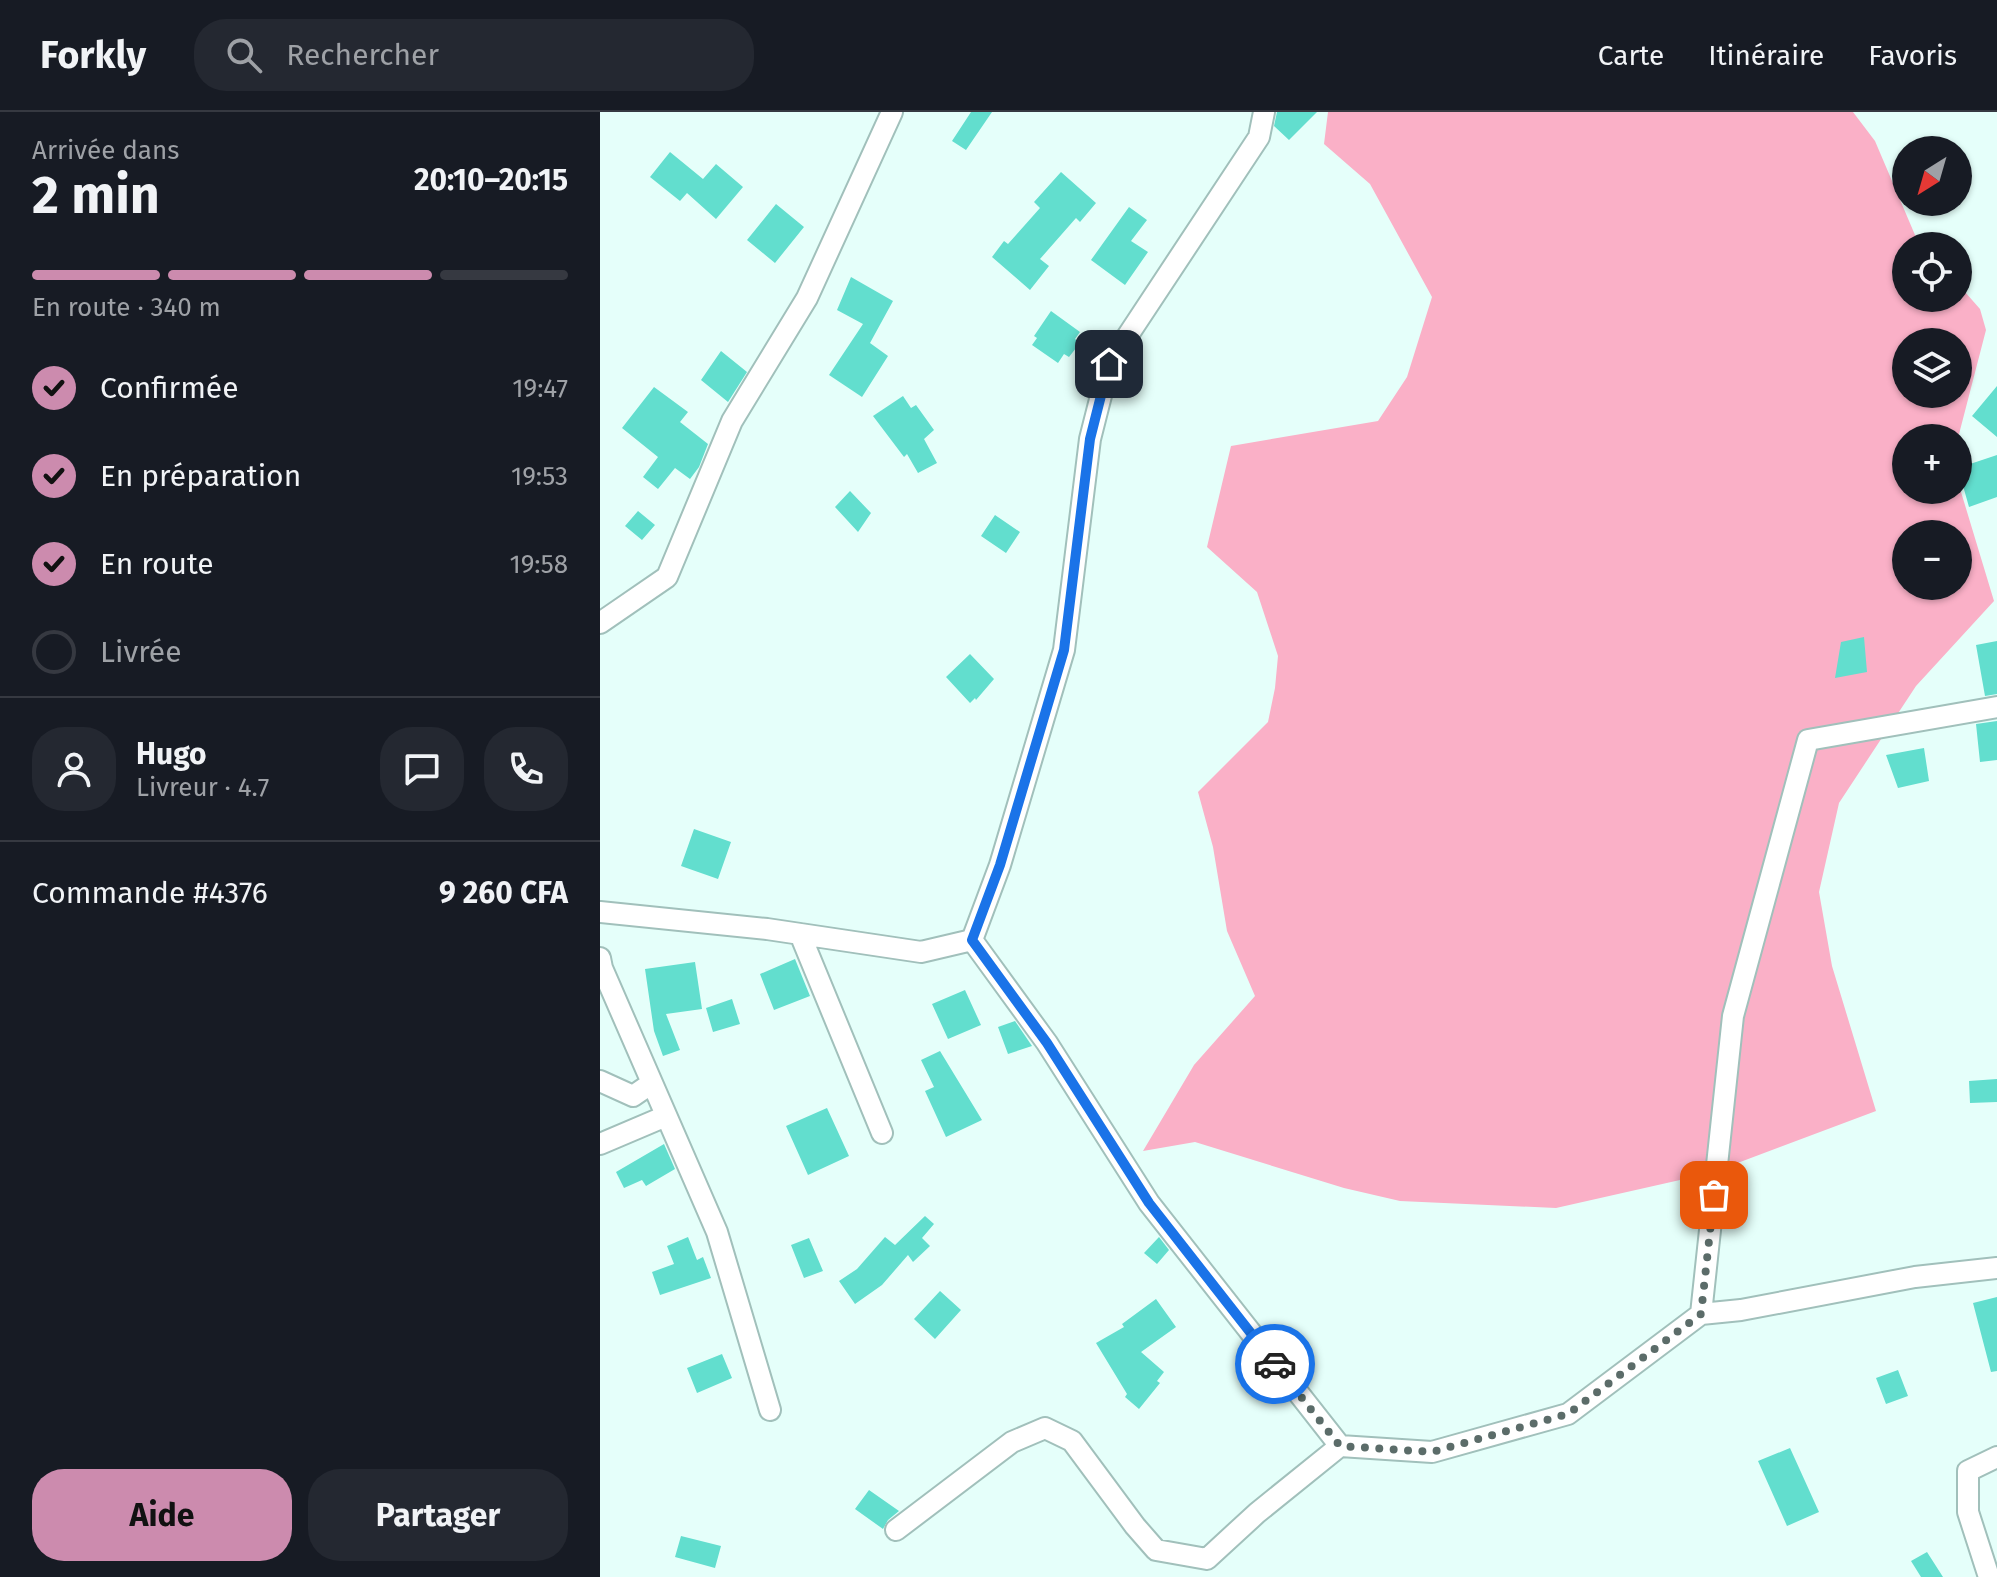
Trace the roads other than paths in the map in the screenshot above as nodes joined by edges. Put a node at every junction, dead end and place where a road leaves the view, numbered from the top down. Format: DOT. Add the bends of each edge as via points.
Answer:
graph roads {
  1 [pos="892,112"];
  2 [pos="1264,112"];
  3 [pos="600,623"];
  4 [pos="1997,707"];
  5 [pos="600,912"];
  6 [pos="800,934"];
  7 [pos="972,940"];
  8 [pos="600,958"];
  9 [pos="600,1081"];
  10 [pos="652,1083"];
  11 [pos="666,1116"];
  12 [pos="882,1133"];
  13 [pos="600,1144"];
  14 [pos="1997,1268"];
  15 [pos="1701,1314"];
  16 [pos="770,1410"];
  17 [pos="1340,1446"];
  18 [pos="1997,1457"];
  19 [pos="896,1530"];
  20 [pos="1989,1577"];
  1 -- 3 [label="street" via="807,298 732,421 667,577"];
  2 -- 7 [label="street" via="1259,137 1109,364 1090,439 1064,650 1000,865"];
  4 -- 15 [label="street" via="1808,740 1733,1016"];
  5 -- 6 [label="street"];
  6 -- 7 [label="street" via="921,952"];
  6 -- 12 [label="street"];
  7 -- 17 [label="street" via="1047,1043 1149,1203"];
  8 -- 10 [label="street"];
  9 -- 10 [label="street" via="633,1096"];
  10 -- 11 [label="street"];
  11 -- 13 [label="street"];
  11 -- 16 [label="street" via="717,1232"];
  14 -- 15 [label="street"];
  15 -- 17 [label="street" via="1568,1414 1432,1452"];
  17 -- 19 [label="street" via="1207,1559 1156,1550 1072,1441 1045,1428 1012,1442"];
  18 -- 20 [label="street" via="1968,1471 1968,1512"];
}
